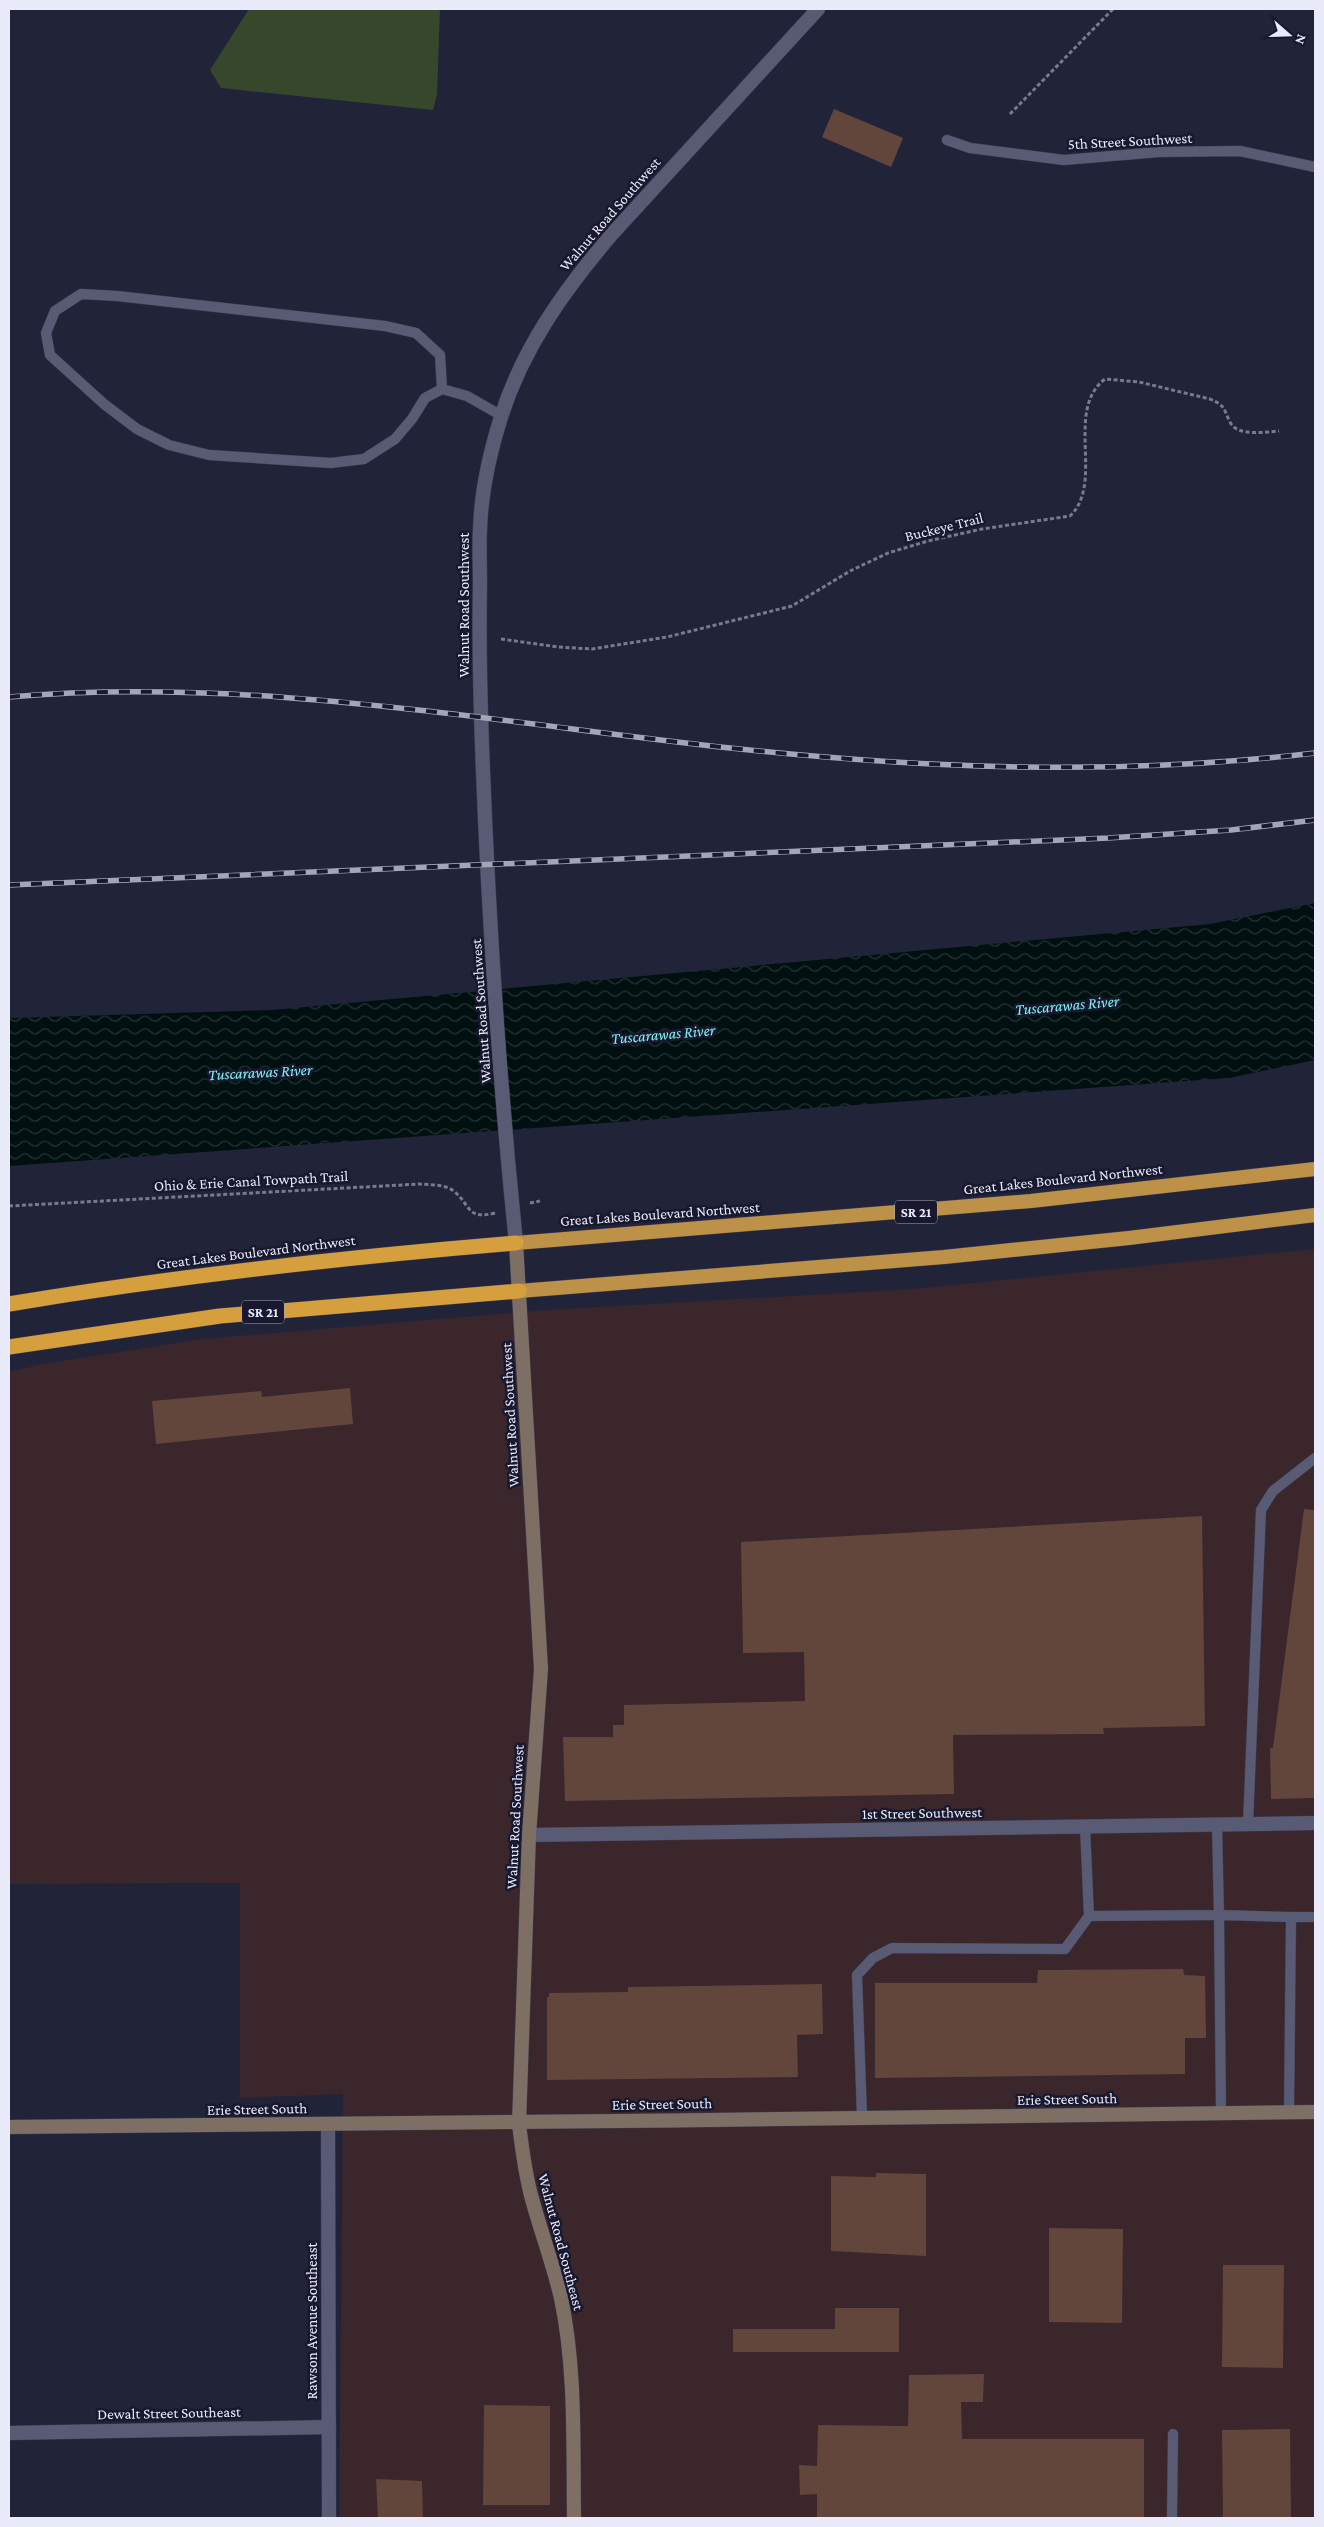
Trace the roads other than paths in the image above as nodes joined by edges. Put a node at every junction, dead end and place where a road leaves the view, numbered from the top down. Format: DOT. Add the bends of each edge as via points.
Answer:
graph roads {
  1 [pos="818,9"];
  2 [pos="947,140"];
  3 [pos="1315,167"];
  4 [pos="442,389"];
  5 [pos="502,416"];
  6 [pos="1315,1169"];
  7 [pos="1315,1216"];
  8 [pos="516,1243"];
  9 [pos="519,1291"];
  10 [pos="9,1304"];
  11 [pos="9,1347"];
  12 [pos="1315,1458"];
  13 [pos="1218,1824"];
  14 [pos="1248,1824"];
  15 [pos="1315,1824"];
  16 [pos="1085,1827"];
  17 [pos="529,1835"];
  18 [pos="1219,1915"];
  19 [pos="1089,1916"];
  20 [pos="1291,1917"];
  21 [pos="1315,1917"];
  22 [pos="1315,2112"];
  23 [pos="1289,2113"];
  24 [pos="1222,2114"];
  25 [pos="862,2117"];
  26 [pos="328,2124"];
  27 [pos="519,2124"];
  28 [pos="9,2127"];
  29 [pos="329,2427"];
  30 [pos="9,2433"];
  31 [pos="1173,2434"];
  32 [pos="329,2518"];
  33 [pos="574,2518"];
  34 [pos="1172,2518"];
  1 -- 5 [label="street, Walnut Road Southwest" via="579,272 542,327"];
  2 -- 3 [label="lane, 5th Street Southwest" via="970,148 1064,160 1159,152 1240,151"];
  4 -- 4 [label="lane" via="425,398 395,439 364,459 331,463 209,455 169,445 137,429 110,409 50,355 46,333 55,311 81,294 385,326 416,333 440,355"];
  4 -- 5 [label="lane" via="467,396"];
  5 -- 8 [label="street, Walnut Road Southwest" via="486,483 480,528 478,636 490,910"];
  6 -- 8 [label="highway, Great Lakes Boulevard Northwest / SR 21" via="1031,1201"];
  7 -- 9 [label="highway, SR 21" via="954,1256"];
  8 -- 9 [label="main road, Walnut Road Southwest"];
  8 -- 10 [label="highway, Great Lakes Boulevard Northwest / SR 21" via="256,1268"];
  9 -- 11 [label="highway, SR 21" via="220,1316"];
  9 -- 17 [label="main road, Walnut Road Southwest" via="540,1668"];
  12 -- 14 [label="lane" via="1273,1491 1261,1510"];
  13 -- 14 [label="street, 1st Street Southwest"];
  13 -- 16 [label="street, 1st Street Southwest"];
  13 -- 18 [label="lane"];
  14 -- 15 [label="street, 1st Street Southwest"];
  16 -- 17 [label="street, 1st Street Southwest"];
  16 -- 19 [label="lane"];
  17 -- 27 [label="main road, Walnut Road Southwest"];
  18 -- 19 [label="lane"];
  18 -- 20 [label="lane"];
  18 -- 24 [label="lane"];
  19 -- 25 [label="lane" via="1065,1949 892,1948 873,1958 857,1975"];
  20 -- 21 [label="lane"];
  20 -- 23 [label="lane"];
  22 -- 23 [label="main road, Erie Street South"];
  23 -- 24 [label="main road, Erie Street South"];
  24 -- 25 [label="main road, Erie Street South"];
  25 -- 27 [label="main road, Erie Street South"];
  26 -- 27 [label="main road, Erie Street South"];
  26 -- 28 [label="main road, Erie Street South"];
  26 -- 29 [label="street, Rawson Avenue Southeast"];
  27 -- 33 [label="main road, Walnut Road Southeast" via="524,2166 553,2264 567,2332"];
  29 -- 30 [label="street, Dewalt Street Southeast"];
  29 -- 32 [label="street, Rawson Avenue Southeast"];
  31 -- 34 [label="lane"];
}
